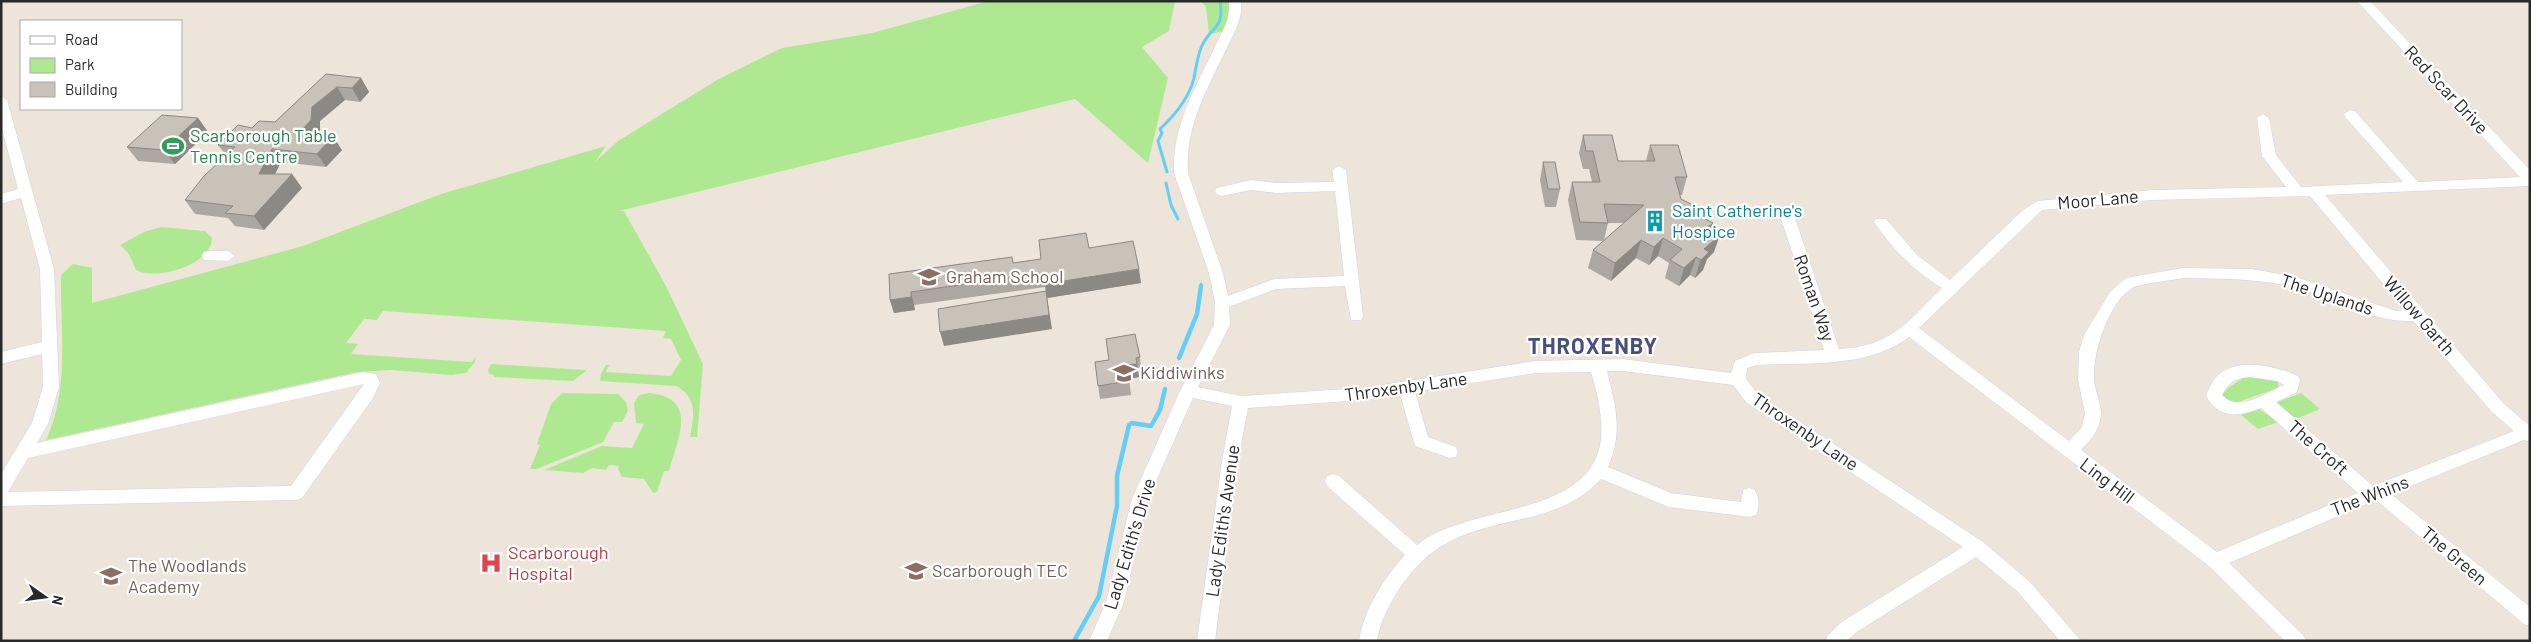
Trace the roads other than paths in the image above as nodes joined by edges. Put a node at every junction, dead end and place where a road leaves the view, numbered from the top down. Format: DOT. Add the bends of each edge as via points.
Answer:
graph roads {
  1 [pos="1235,1"];
  2 [pos="2363,1"];
  3 [pos="1,100"];
  4 [pos="2350,114"];
  5 [pos="2263,118"];
  6 [pos="1339,170"];
  7 [pos="2530,180"];
  8 [pos="1341,186"];
  9 [pos="2415,187"];
  10 [pos="2297,191"];
  11 [pos="2314,191"];
  12 [pos="25,192"];
  13 [pos="1222,192"];
  14 [pos="1,199"];
  15 [pos="1785,211"];
  16 [pos="1881,220"];
  17 [pos="209,256"];
  18 [pos="228,256"];
  19 [pos="1352,281"];
  20 [pos="1951,287"];
  21 [pos="1222,302"];
  22 [pos="2417,315"];
  23 [pos="1356,316"];
  24 [pos="1909,329"];
  25 [pos="50,346"];
  26 [pos="1833,355"];
  27 [pos="1,358"];
  28 [pos="1598,367"];
  29 [pos="1738,380"];
  30 [pos="1406,388"];
  31 [pos="1188,391"];
  32 [pos="2264,401"];
  33 [pos="1241,402"];
  34 [pos="2528,435"];
  35 [pos="25,452"];
  36 [pos="1450,452"];
  37 [pos="2069,452"];
  38 [pos="1597,470"];
  39 [pos="1332,481"];
  40 [pos="1,489"];
  41 [pos="2376,494"];
  42 [pos="1,499"];
  43 [pos="1750,503"];
  44 [pos="1977,547"];
  45 [pos="1417,555"];
  46 [pos="2215,561"];
  47 [pos="2530,618"];
  48 [pos="1098,641"];
  49 [pos="1206,641"];
  50 [pos="1368,641"];
  51 [pos="1834,641"];
  52 [pos="2072,641"];
  53 [pos="2297,641"];
  1 -- 21 [label="street, Lady Edith's Drive" via="1236,23 1222,45 1186,126 1180,141 1179,161 1216,273"];
  2 -- 7 [label="street, Red Scar Drive"];
  3 -- 12 [label="street"];
  4 -- 9 [label="street"];
  5 -- 10 [label="street" via="2269,156"];
  6 -- 8 [label="street"];
  7 -- 9 [label="street, Moor Lane"];
  8 -- 13 [label="street" via="1276,188 1251,185"];
  8 -- 19 [label="street"];
  9 -- 11 [label="street, Moor Lane"];
  10 -- 11 [label="street, Moor Lane"];
  10 -- 20 [label="street, Moor Lane" via="2160,195 2038,206"];
  11 -- 22 [label="street, Willow Garth"];
  12 -- 14 [label="street"];
  12 -- 25 [label="street" via="47,268"];
  15 -- 26 [label="street, Roman Way"];
  16 -- 20 [label="street" via="1896,243 1922,270"];
  17 -- 18 [label="street"];
  19 -- 21 [label="street" via="1274,284 1234,302"];
  19 -- 23 [label="street"];
  20 -- 24 [label="street, Moor Lane"];
  21 -- 31 [label="street, Lady Edith's Drive" via="1222,325"];
  22 -- 34 [label="street, Willow Garth" via="2498,408"];
  22 -- 37 [label="street, The Uplands" via="2395,316 2296,282 2252,274 2183,273 2131,282 2115,296 2092,335 2087,352 2086,380 2094,413 2089,430"];
  24 -- 26 [label="street, Moor Lane" via="1889,344 1870,351"];
  24 -- 37 [label="street, Ling Hill"];
  25 -- 27 [label="street"];
  25 -- 35 [label="street" via="51,387 40,424"];
  26 -- 29 [label="street, Moor Lane" via="1754,359 1740,365"];
  28 -- 29 [label="street, Throxenby Lane" via="1641,367"];
  28 -- 30 [label="street, Throxenby Lane" via="1535,367"];
  28 -- 38 [label="street" via="1609,431 1607,452"];
  29 -- 44 [label="street, Throxenby Lane" via="1752,398"];
  30 -- 33 [label="street, Throxenby Lane"];
  30 -- 36 [label="street" via="1421,441"];
  31 -- 33 [label="street, Throxenby Lane"];
  31 -- 48 [label="street, Lady Edith's Drive" via="1140,499 1115,602"];
  32 -- 41 [label="street, The Croft"];
  33 -- 49 [label="street, Lady Edith's Avenue"];
  34 -- 41 [label="street, The Whins"];
  35 -- 40 [label="street"];
  35 -- 42 [label="street" via="363,378 370,378 372,383 296,493"];
  37 -- 46 [label="street, Ling Hill"];
  38 -- 43 [label="street" via="1669,500"];
  38 -- 45 [label="street" via="1577,494 1445,536"];
  39 -- 45 [label="street"];
  41 -- 46 [label="street, The Whins"];
  41 -- 47 [label="street, The Green"];
  44 -- 51 [label="street" via="1849,627"];
  44 -- 52 [label="street, Throxenby Lane" via="2024,587"];
  45 -- 50 [label="street" via="1393,583 1378,609"];
  46 -- 53 [label="street, Ling Hill"];
}
